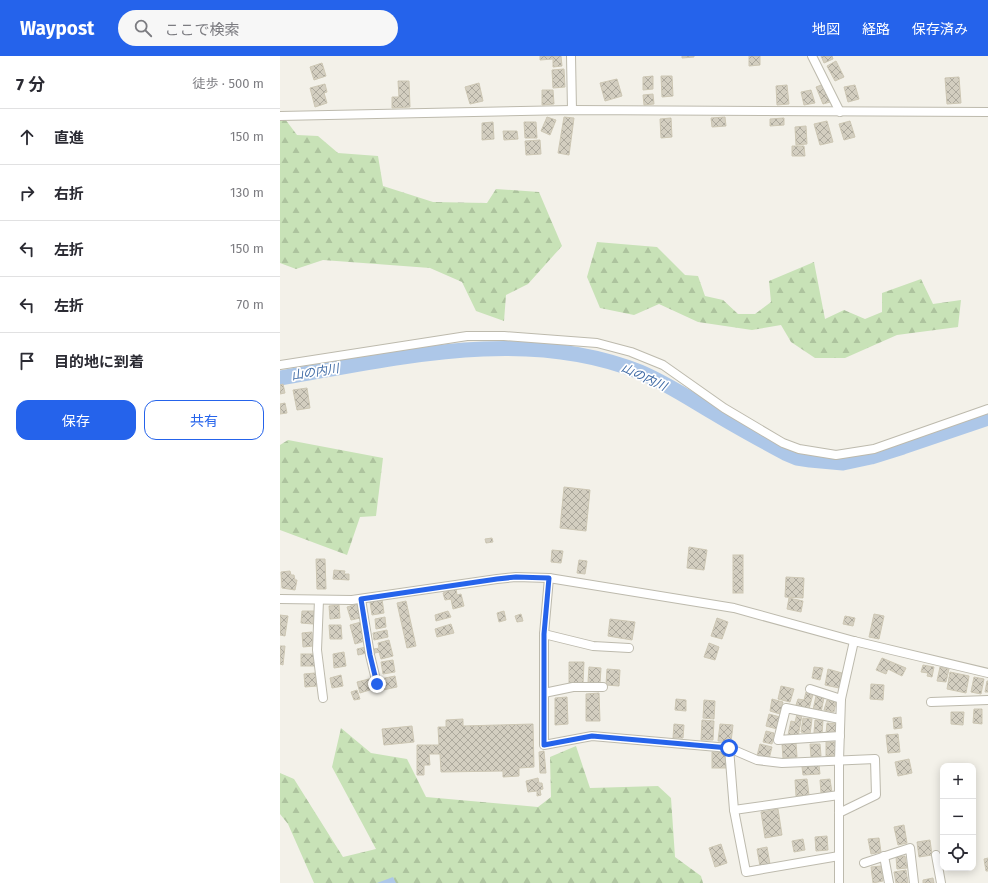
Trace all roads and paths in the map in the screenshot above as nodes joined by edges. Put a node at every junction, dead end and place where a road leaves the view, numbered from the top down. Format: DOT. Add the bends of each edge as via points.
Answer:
graph roads {
  1 [pos="571,56"];
  2 [pos="812,56"];
  3 [pos="572,110"];
  4 [pos="840,112"];
  5 [pos="988,112"];
  6 [pos="280,116"];
  7 [pos="280,365"];
  8 [pos="988,409"];
  9 [pos="549,578"];
  10 [pos="280,599"];
  11 [pos="361,599"];
  12 [pos="319,600"];
  13 [pos="544,634"];
  14 [pos="854,641"];
  15 [pos="629,648"];
  16 [pos="988,673"];
  17 [pos="377,684"];
  18 [pos="603,687"];
  19 [pos="810,690"];
  20 [pos="544,693"];
  21 [pos="323,698"];
  22 [pos="841,699"];
  23 [pos="988,700"];
  24 [pos="931,702"];
  25 [pos="840,719"];
  26 [pos="840,736"];
  27 [pos="729,748"];
  28 [pos="839,760"];
  29 [pos="839,794"];
  30 [pos="734,810"];
  31 [pos="839,813"];
  32 [pos="936,855"];
  33 [pos="839,856"];
  34 [pos="884,856"];
  35 [pos="864,863"];
  36 [pos="839,883"];
  37 [pos="889,883"];
  38 [pos="914,883"];
  39 [pos="941,883"];
  1 -- 3 [label="street"];
  2 -- 4 [label="street"];
  3 -- 4 [label="street"];
  3 -- 6 [label="street"];
  4 -- 5 [label="street"];
  7 -- 8 [label="street" via="467,336 597,343 631,352 663,365 724,408 783,443 799,449 836,455 874,449"];
  9 -- 11 [label="street" via="497,579"];
  9 -- 13 [label="street"];
  9 -- 14 [label="street" via="734,608"];
  10 -- 12 [label="street"];
  11 -- 12 [label="street"];
  11 -- 17 [label="street"];
  12 -- 21 [label="street" via="317,650"];
  13 -- 15 [label="street" via="593,646"];
  13 -- 20 [label="street"];
  14 -- 16 [label="street"];
  14 -- 22 [label="street"];
  18 -- 20 [label="street" via="573,687"];
  19 -- 22 [label="street"];
  20 -- 27 [label="street" via="544,745 592,736"];
  22 -- 25 [label="street"];
  23 -- 24 [label="street"];
  25 -- 26 [label="street"];
  25 -- 26 [label="street" via="786,708 778,740"];
  26 -- 28 [label="street"];
  27 -- 28 [label="street" via="757,760 782,763"];
  27 -- 30 [label="street"];
  28 -- 29 [label="street"];
  28 -- 31 [label="street" via="875,759 876,795"];
  29 -- 30 [label="street"];
  29 -- 31 [label="street"];
  30 -- 33 [label="street" via="746,872"];
  31 -- 33 [label="street"];
  32 -- 39 [label="street"];
  33 -- 36 [label="street"];
  34 -- 35 [label="street"];
  34 -- 37 [label="street"];
  34 -- 38 [label="street" via="910,848"];
}
